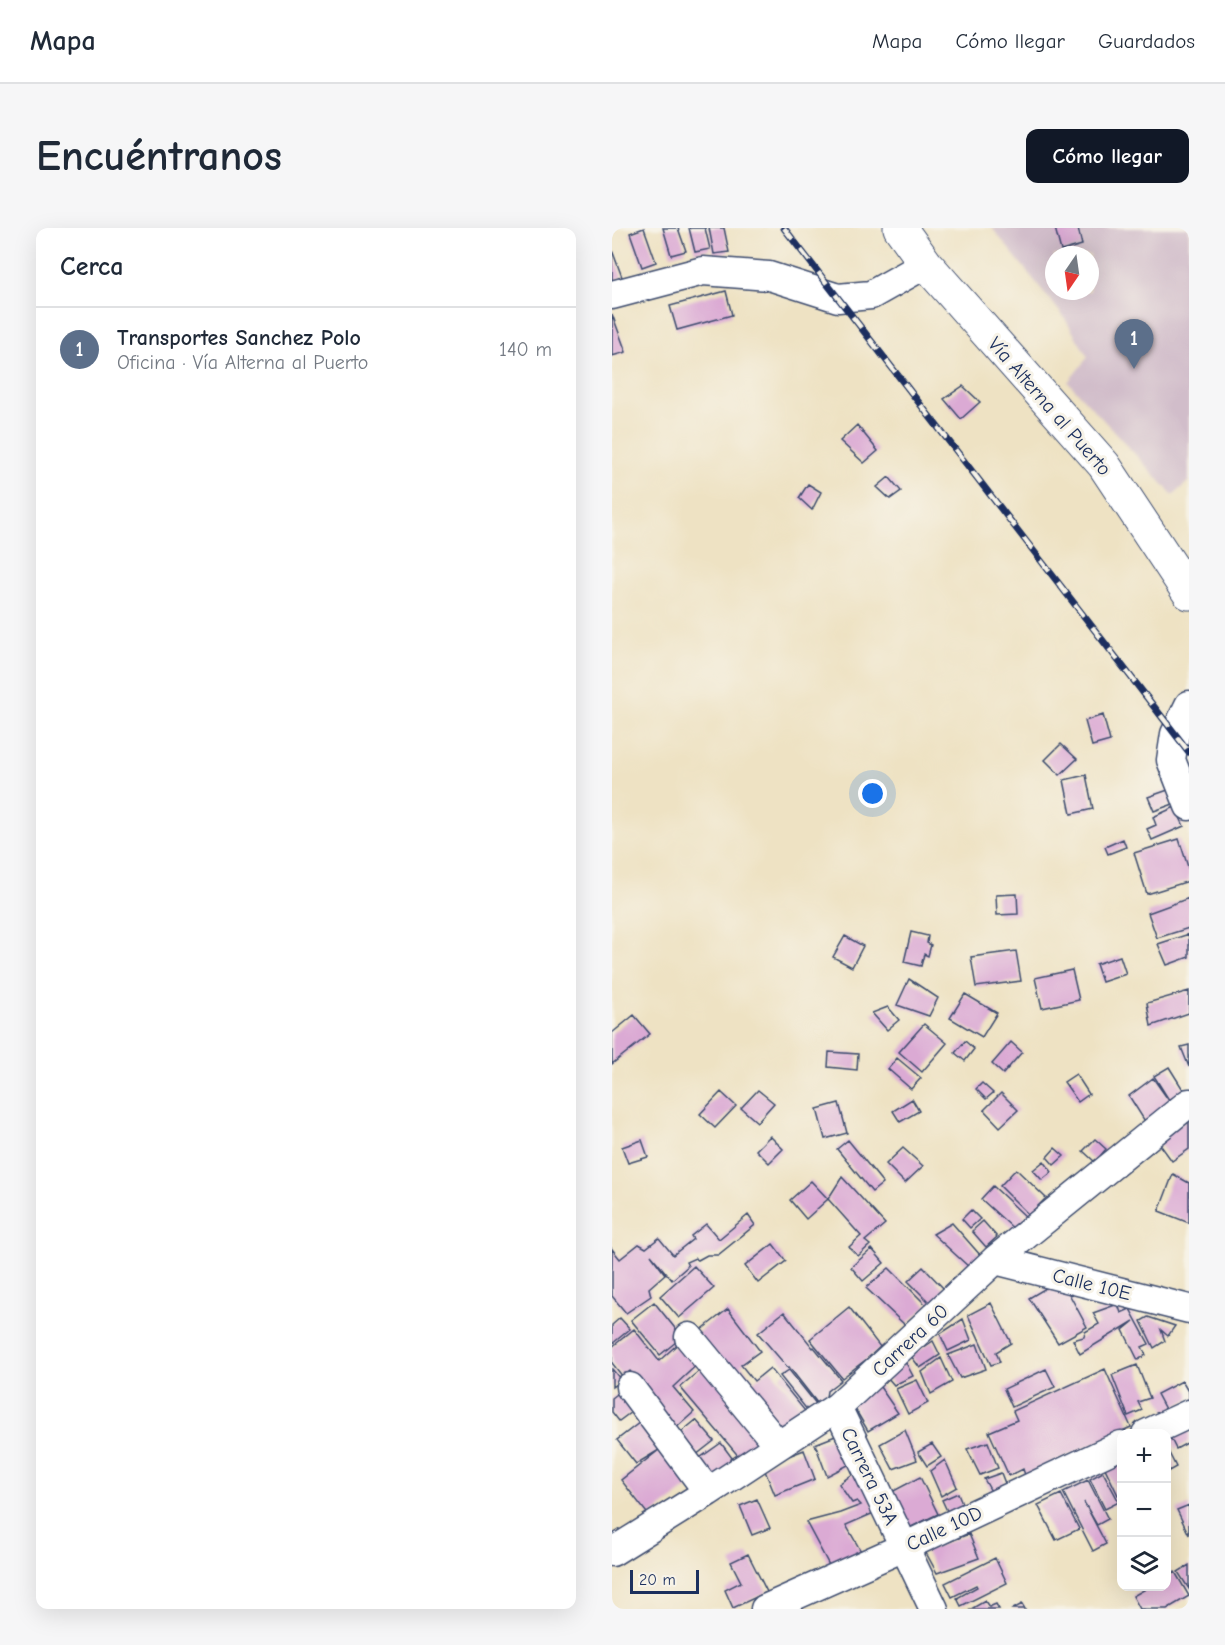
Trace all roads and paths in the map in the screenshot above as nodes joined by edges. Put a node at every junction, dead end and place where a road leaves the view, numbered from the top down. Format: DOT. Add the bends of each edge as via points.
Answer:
graph roads {
  1 [pos="900,228"];
  2 [pos="926,264"];
  3 [pos="612,295"];
  4 [pos="1189,593"];
  5 [pos="1189,705"];
  6 [pos="1189,806"];
  7 [pos="1189,1102"];
  8 [pos="995,1260"];
  9 [pos="1189,1309"];
  10 [pos="689,1337"];
  11 [pos="630,1387"];
  12 [pos="837,1407"];
  13 [pos="1189,1414"];
  14 [pos="1157,1429"];
  15 [pos="778,1445"];
  16 [pos="1117,1447"];
  17 [pos="708,1492"];
  18 [pos="904,1547"];
  19 [pos="612,1552"];
  20 [pos="765,1609"];
  21 [pos="934,1609"];
  1 -- 2 [label="main road, Vía Alterna al Puerto"];
  2 -- 3 [label="street" via="871,295 838,297 769,276 703,272"];
  2 -- 4 [label="main road, Vía Alterna al Puerto" via="1104,465"];
  5 -- 6 [label="street" via="1175,734 1171,760"];
  7 -- 8 [label="street, Carrera 60"];
  8 -- 9 [label="street, Calle 10E"];
  8 -- 12 [label="street, Carrera 60"];
  10 -- 15 [label="street"];
  11 -- 17 [label="street"];
  12 -- 15 [label="street, Carrera 60"];
  12 -- 18 [label="street, Carrera 53A"];
  13 -- 14 [label="street"];
  15 -- 17 [label="street, Carrera 60"];
  16 -- 18 [label="street, Calle 10D"];
  17 -- 19 [label="street, Carrera 60"];
  18 -- 20 [label="street, Calle 10D"];
  18 -- 21 [label="street, Carrera 53A"];
}
